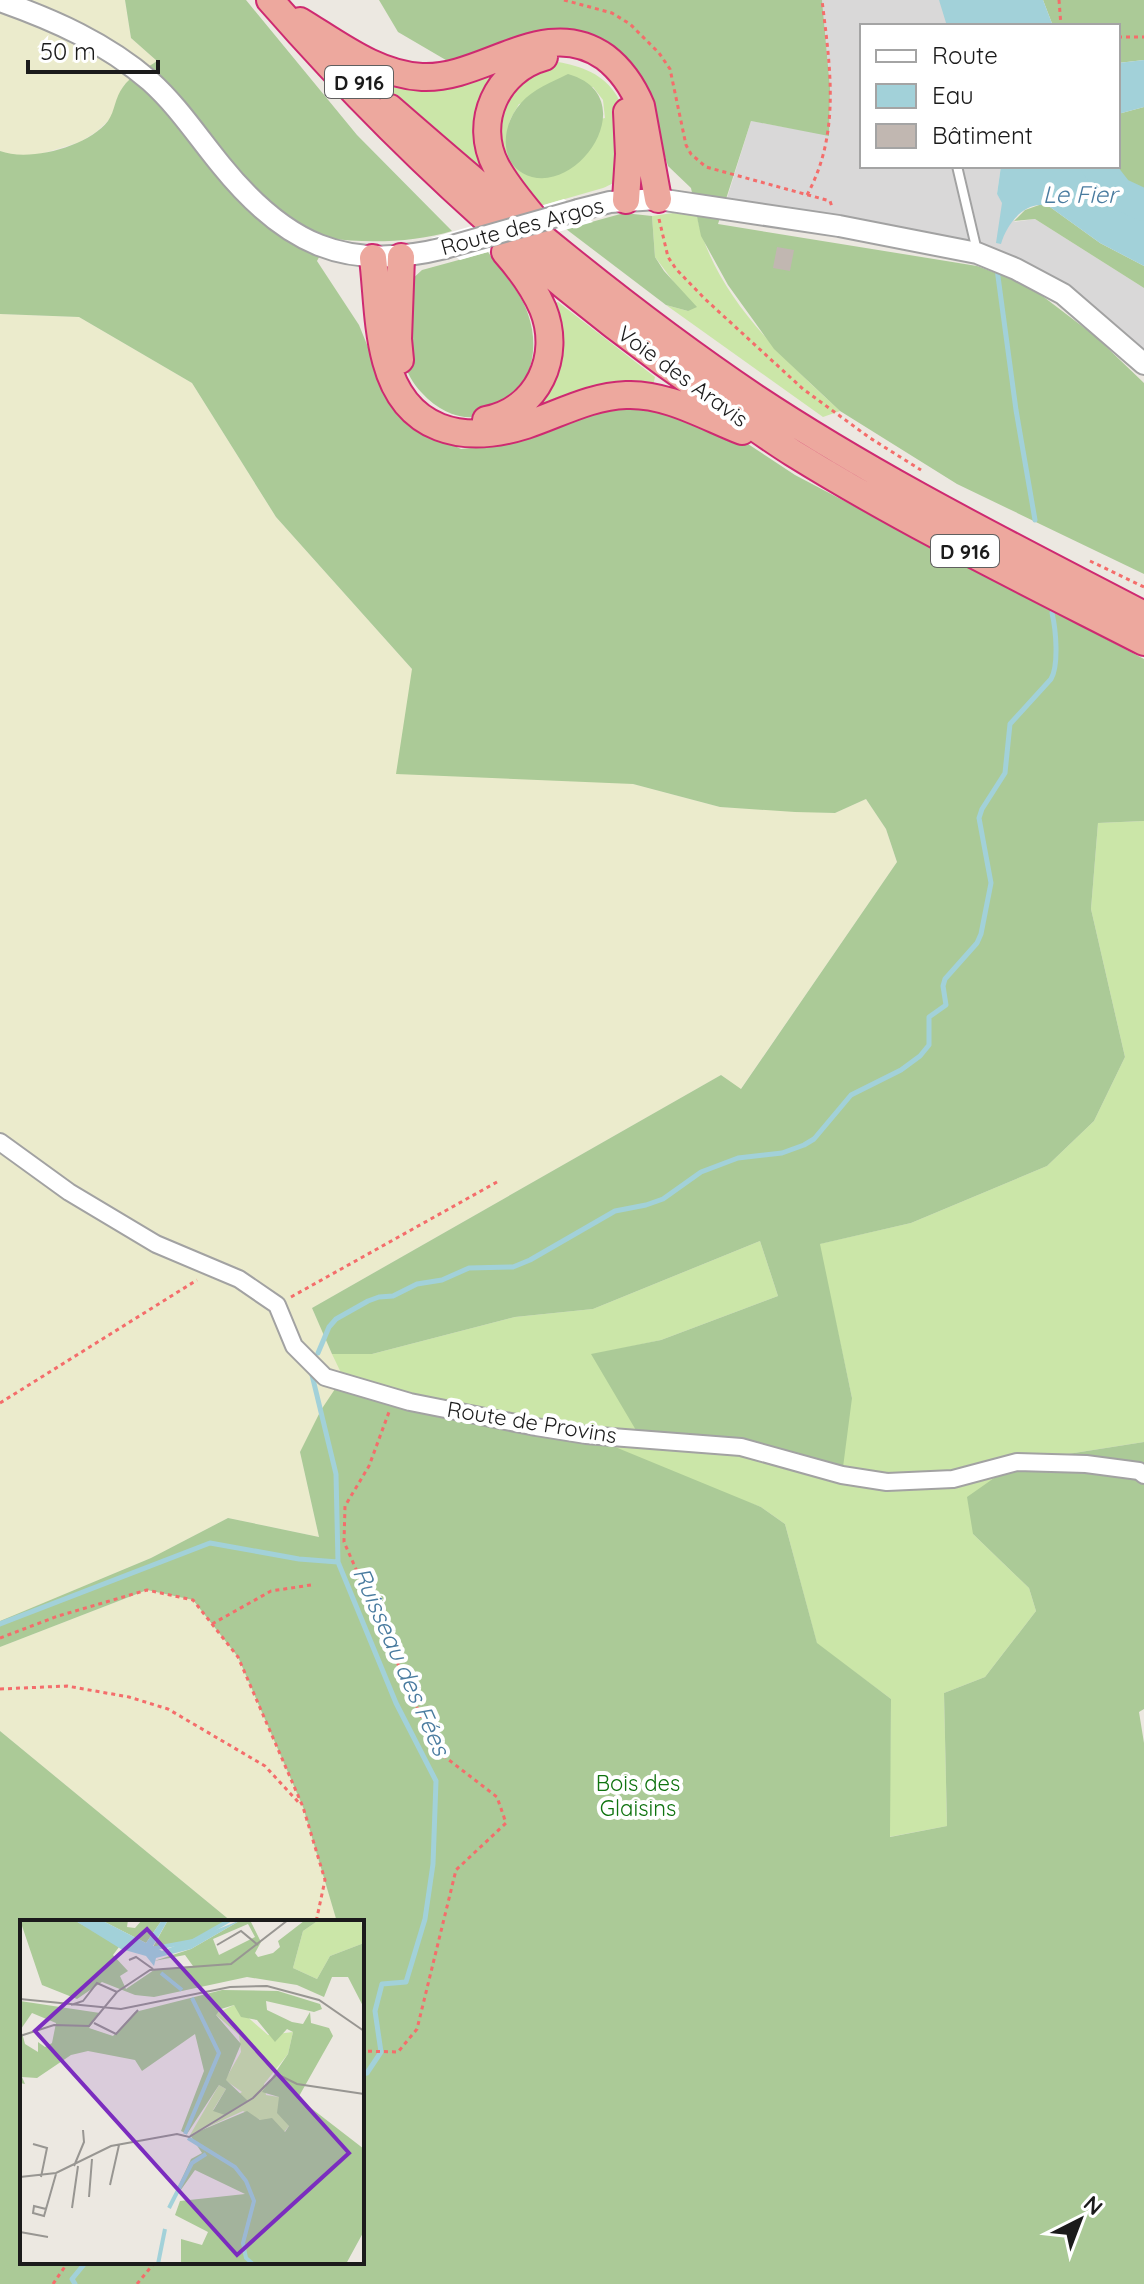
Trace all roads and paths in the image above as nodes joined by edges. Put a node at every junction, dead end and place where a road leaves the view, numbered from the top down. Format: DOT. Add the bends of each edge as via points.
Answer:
graph roads {
  1 [pos="564,0"];
  2 [pos="822,0"];
  3 [pos="1059,0"];
  4 [pos="0,1"];
  5 [pos="278,8"];
  6 [pos="1061,24"];
  7 [pos="1120,37"];
  8 [pos="1144,37"];
  9 [pos="957,168"];
  10 [pos="807,195"];
  11 [pos="459,197"];
  12 [pos="658,199"];
  13 [pos="626,200"];
  14 [pos="839,226"];
  15 [pos="977,253"];
  16 [pos="401,257"];
  17 [pos="373,258"];
  18 [pos="587,276"];
  19 [pos="1144,364"];
  20 [pos="790,452"];
  21 [pos="922,471"];
  22 [pos="1083,557"];
  23 [pos="1144,587"];
  24 [pos="1144,615"];
  25 [pos="1144,642"];
  26 [pos="0,1142"];
  27 [pos="497,1182"];
  28 [pos="215,1268"];
  29 [pos="277,1305"];
  30 [pos="394,1397"];
  31 [pos="0,1403"];
  32 [pos="1144,1475"];
  33 [pos="311,1585"];
  34 [pos="212,1624"];
  35 [pos="0,1638"];
  36 [pos="0,1689"];
  37 [pos="303,1807"];
  38 [pos="316,1920"];
  39 [pos="364,2051"];
  40 [pos="67,2264"];
  41 [pos="153,2264"];
  42 [pos="53,2284"];
  43 [pos="137,2284"];
  1 -- 10 [label="path" via="612,13 659,53 670,69 686,145 698,161"];
  2 -- 10 [label="path" via="829,136"];
  3 -- 6 [label="path"];
  4 -- 17 [label="street, Route des Argos" via="55,21 132,67 167,97 247,196 281,225 325,248"];
  5 -- 11 [label="highway, Voie des Aravis / D 916" via="389,130"];
  5 -- 12 [label="highway" via="372,64 408,76 448,75 550,42 589,48 611,62 636,95"];
  5 -- 18 [label="highway, Voie des Aravis / D 916"];
  7 -- 8 [label="path"];
  9 -- 15 [label="lane"];
  10 -- 14 [label="path" via="830,201"];
  11 -- 16 [label="highway" via="527,280 546,321 548,363 536,388 517,408 498,418 466,420 436,410 418,395 399,355"];
  11 -- 20 [label="highway, Voie des Aravis / D 916" via="594,312"];
  12 -- 13 [label="street, Route des Argos"];
  12 -- 14 [label="street, Route des Argos"];
  12 -- 21 [label="path" via="663,245 676,269 803,389"];
  13 -- 16 [label="street, Route des Argos, bridge"];
  13 -- 18 [label="highway" via="628,121 612,79 592,63 567,55 535,59 510,75 489,111 493,159 517,196"];
  14 -- 15 [label="street, Route des Argos"];
  15 -- 19 [label="street, Route des Argos" via="1063,294"];
  16 -- 17 [label="street, Route des Argos"];
  17 -- 20 [label="highway" via="389,371 408,404 437,427 487,434 594,400 637,395 678,405"];
  18 -- 24 [label="highway, Voie des Aravis / D 916" via="755,398 883,477"];
  20 -- 25 [label="highway, Voie des Aravis / D 916" via="901,518"];
  22 -- 23 [label="path"];
  26 -- 28 [label="street" via="69,1192 156,1244"];
  27 -- 29 [label="path"];
  28 -- 29 [label="street"];
  28 -- 31 [label="path"];
  29 -- 30 [label="street, Route de Provins" via="294,1346 325,1377"];
  30 -- 32 [label="street, Route de Provins" via="586,1435 741,1447 887,1482 953,1479 1017,1462 1086,1464"];
  30 -- 39 [label="path" via="369,1466 345,1506 344,1542 436,1750 497,1797 506,1823 456,1870 417,2029 398,2052"];
  33 -- 34 [label="path" via="271,1591"];
  34 -- 35 [label="path" via="193,1600 147,1590"];
  34 -- 37 [label="path" via="238,1657"];
  36 -- 37 [label="path" via="67,1686 168,1709 265,1766"];
  37 -- 38 [label="path" via="325,1880"];
  40 -- 42 [label="path"];
  41 -- 43 [label="path"];
}
